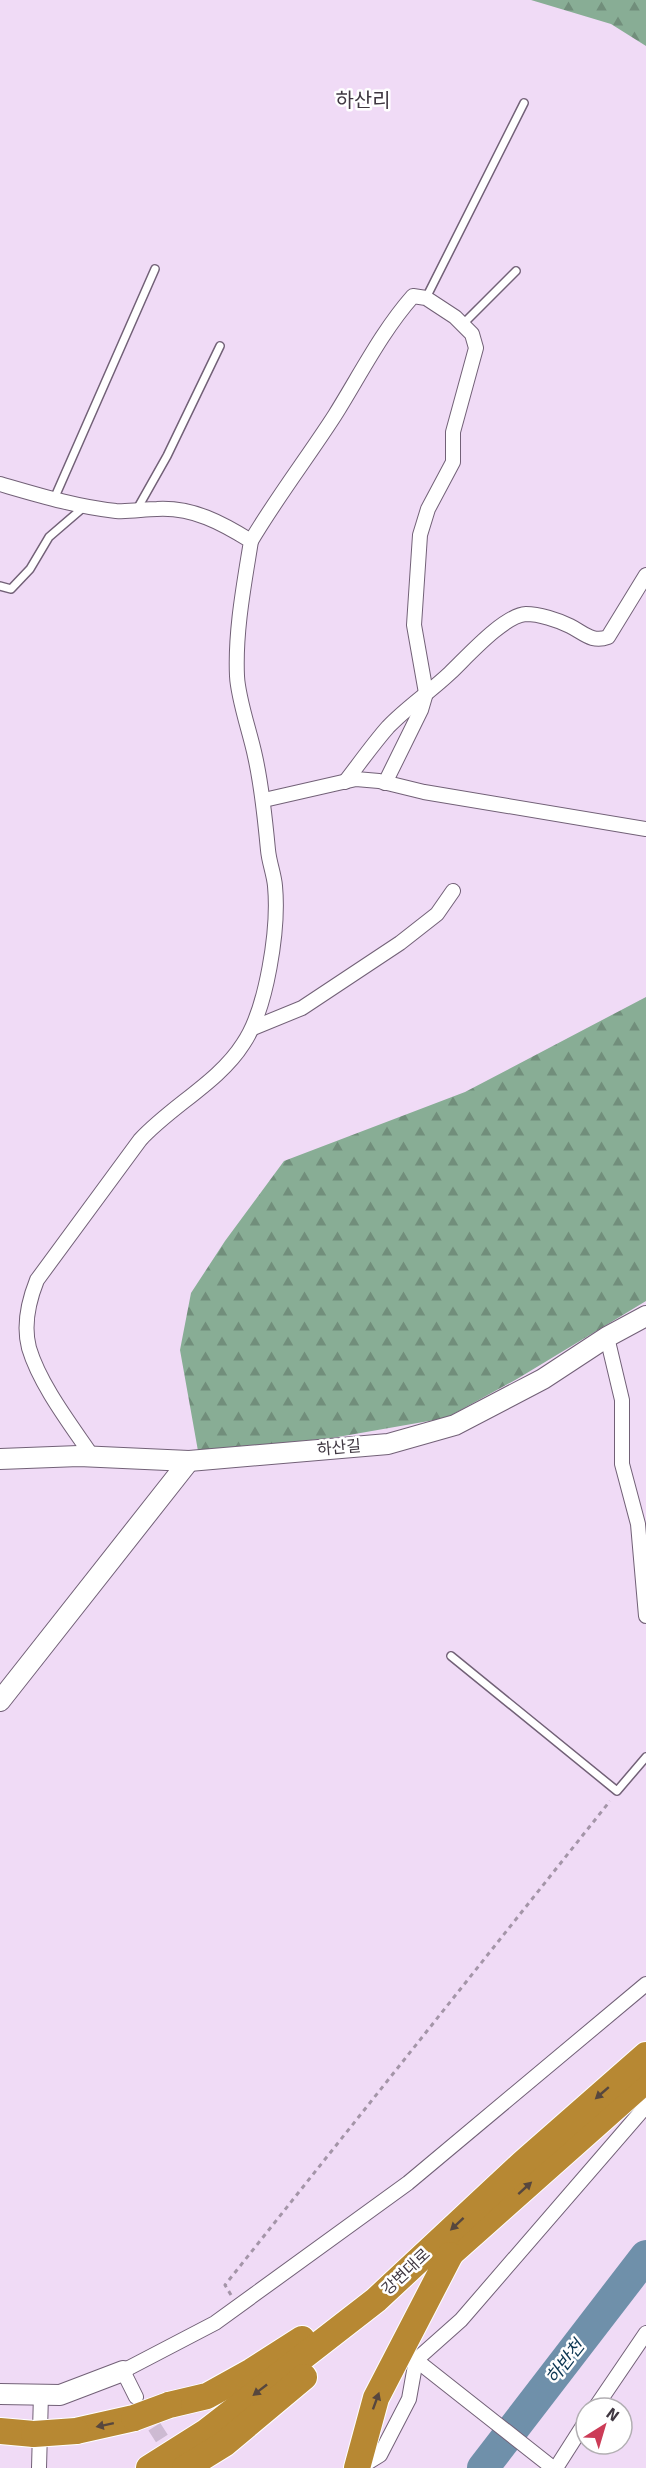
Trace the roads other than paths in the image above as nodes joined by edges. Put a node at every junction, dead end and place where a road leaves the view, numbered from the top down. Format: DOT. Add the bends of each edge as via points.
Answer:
graph roads {
  1 [pos="524,103"];
  2 [pos="155,269"];
  3 [pos="516,271"];
  4 [pos="426,298"];
  5 [pos="462,324"];
  6 [pos="220,346"];
  7 [pos="0,484"];
  8 [pos="54,499"];
  9 [pos="85,506"];
  10 [pos="136,511"];
  11 [pos="251,541"];
  12 [pos="646,575"];
  13 [pos="0,586"];
  14 [pos="426,693"];
  15 [pos="345,782"];
  16 [pos="385,783"];
  17 [pos="264,800"];
  18 [pos="646,829"];
  19 [pos="453,891"];
  20 [pos="253,1028"];
  21 [pos="646,1316"];
  22 [pos="607,1337"];
  23 [pos="92,1456"];
  24 [pos="0,1459"];
  25 [pos="189,1461"];
  26 [pos="646,1616"];
  27 [pos="451,1656"];
  28 [pos="0,1701"];
  29 [pos="646,1757"];
  30 [pos="646,1984"];
  31 [pos="646,2055"];
  32 [pos="646,2080"];
  33 [pos="646,2106"];
  34 [pos="450,2255"];
  35 [pos="401,2277"];
  36 [pos="646,2333"];
  37 [pos="416,2360"];
  38 [pos="123,2371"];
  39 [pos="0,2394"];
  40 [pos="41,2394"];
  41 [pos="603,2396"];
  42 [pos="135,2408"];
  43 [pos="0,2431"];
  44 [pos="574,2439"];
  45 [pos="358,2464"];
  46 [pos="39,2468"];
  47 [pos="149,2468"];
  48 [pos="185,2468"];
  49 [pos="555,2468"];
  1 -- 4 [label="lane"];
  2 -- 8 [label="lane"];
  3 -- 5 [label="lane"];
  4 -- 5 [label="street"];
  4 -- 11 [label="street" via="413,296 405,306"];
  5 -- 14 [label="street" via="472,334 476,348 453,432 453,462 428,509 420,535 414,625"];
  6 -- 10 [label="lane"];
  7 -- 8 [label="street"];
  8 -- 9 [label="street"];
  9 -- 10 [label="street"];
  9 -- 13 [label="lane" via="49,537 22,580 11,589"];
  10 -- 11 [label="street" via="183,510 218,521"];
  11 -- 17 [label="street" via="237,678"];
  12 -- 14 [label="street" via="608,637 589,638 569,625 524,614 481,642"];
  14 -- 15 [label="street" via="388,728"];
  14 -- 16 [label="street"];
  15 -- 16 [label="street"];
  15 -- 17 [label="street"];
  16 -- 18 [label="street"];
  17 -- 20 [label="street" via="276,902 270,958"];
  19 -- 20 [label="street" via="437,914 400,943 302,1008"];
  20 -- 23 [label="street" via="222,1068 140,1140 37,1280 28,1301 29,1347 65,1416"];
  21 -- 22 [label="street, 하산길"];
  22 -- 25 [label="street, 하산길" via="543,1379 455,1425 388,1444"];
  22 -- 26 [label="street" via="622,1400 622,1464 638,1524"];
  23 -- 24 [label="street, 하산길"];
  23 -- 25 [label="street, 하산길"];
  25 -- 28 [label="street"];
  27 -- 29 [label="lane" via="617,1791"];
  30 -- 38 [label="street" via="408,2183 215,2323"];
  31 -- 35 [label="highway, 강변대로, one-way"];
  34 -- 32 [label="highway, 강변대로, one-way"];
  33 -- 37 [label="street" via="461,2320"];
  45 -- 34 [label="highway, one-way" via="376,2398"];
  34 -- 48 [label="highway, 강변대로" via="224,2444"];
  35 -- 42 [label="highway, bridge" via="207,2396"];
  35 -- 47 [label="highway, 강변대로, one-way" via="206,2432"];
  36 -- 41 [label="street"];
  37 -- 45 [label="street" via="409,2399 380,2455"];
  37 -- 49 [label="street"];
  38 -- 40 [label="street" via="60,2395"];
  38 -- 42 [label="street"];
  39 -- 40 [label="street"];
  40 -- 46 [label="street"];
  42 -- 43 [label="highway, one-way, bridge" via="76,2431"];
  44 -- 49 [label="street"];
}
